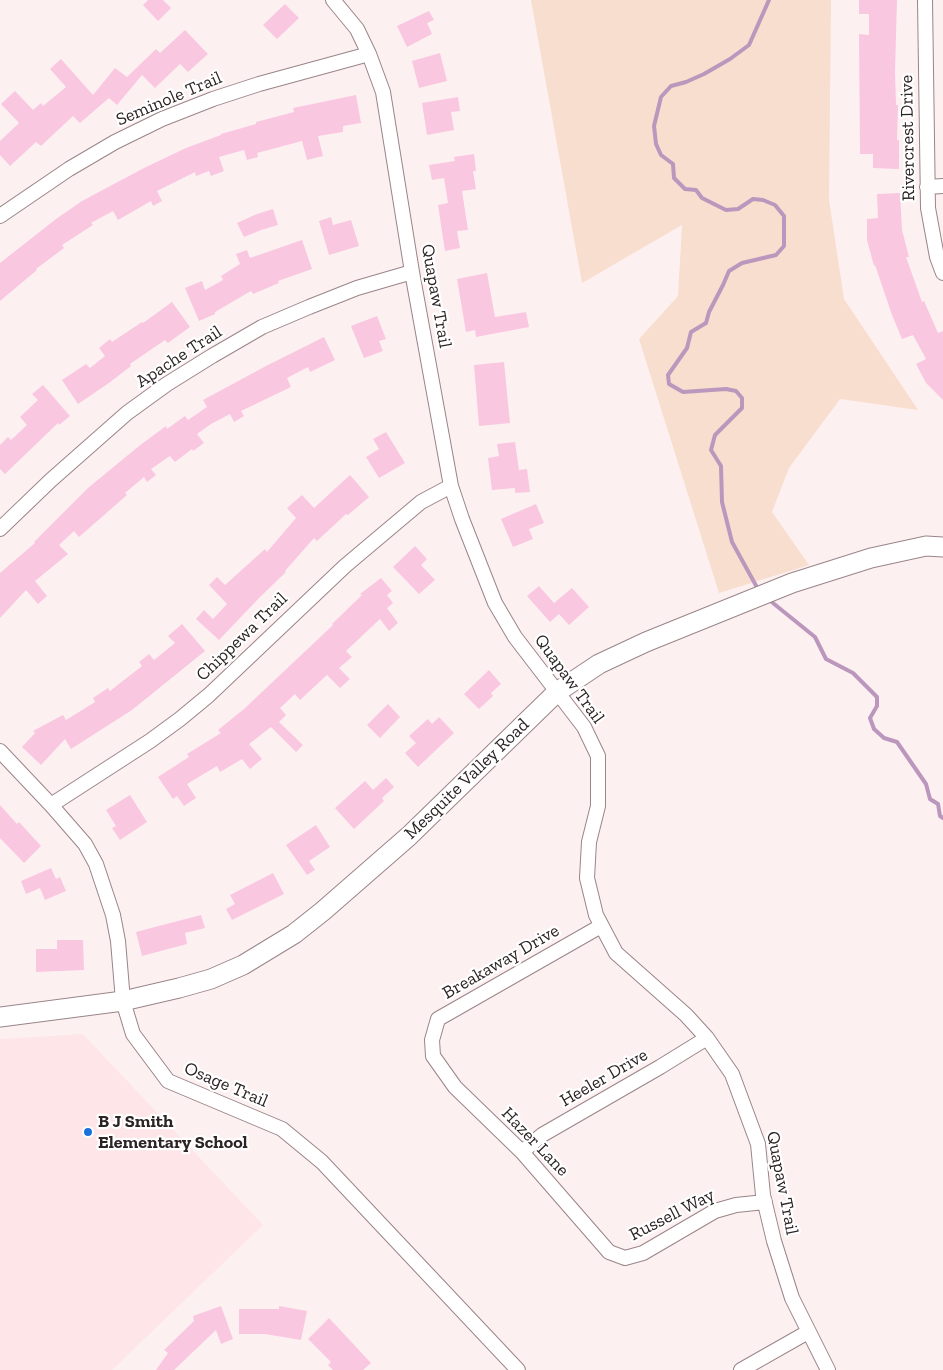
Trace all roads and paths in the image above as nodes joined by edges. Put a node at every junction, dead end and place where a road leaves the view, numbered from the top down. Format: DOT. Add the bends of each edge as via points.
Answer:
graph roads {
  1 [pos="333,0"];
  2 [pos="925,0"];
  3 [pos="369,54"];
  4 [pos="943,186"];
  5 [pos="927,187"];
  6 [pos="0,216"];
  7 [pos="412,272"];
  8 [pos="943,273"];
  9 [pos="451,486"];
  10 [pos="0,529"];
  11 [pos="943,547"];
  12 [pos="557,692"];
  13 [pos="0,751"];
  14 [pos="51,805"];
  15 [pos="601,926"];
  16 [pos="123,1001"];
  17 [pos="0,1017"];
  18 [pos="706,1038"];
  19 [pos="432,1040"];
  20 [pos="522,1152"];
  21 [pos="765,1202"];
  22 [pos="625,1258"];
  23 [pos="808,1332"];
  24 [pos="518,1370"];
  25 [pos="741,1370"];
  26 [pos="828,1370"];
  1 -- 3 [label="street, Quapaw Trail" via="357,29"];
  2 -- 5 [label="street, Rivercrest Drive"];
  3 -- 6 [label="street, Seminole Trail" via="265,82 162,120 69,168"];
  3 -- 7 [label="street, Quapaw Trail" via="383,92"];
  4 -- 5 [label="street"];
  5 -- 8 [label="street, Rivercrest Drive" via="937,257"];
  7 -- 9 [label="street, Quapaw Trail"];
  7 -- 10 [label="street, Apache Trail" via="356,288 262,327 167,384 127,413"];
  9 -- 12 [label="street, Quapaw Trail" via="495,603 515,637"];
  9 -- 14 [label="street, Chippewa Trail" via="421,502 345,566 180,719"];
  11 -- 12 [label="street, Mesquite Valley Road" via="926,546 871,558 792,583 646,642 599,664"];
  12 -- 15 [label="street, Quapaw Trail" via="584,727 598,756 598,806 589,842 587,878"];
  12 -- 16 [label="street, Mesquite Valley Road" via="409,836 294,934 243,965 211,979"];
  13 -- 14 [label="street, Osage Trail"];
  14 -- 16 [label="street, Osage Trail" via="85,844 106,888 118,941"];
  15 -- 18 [label="street, Quapaw Trail" via="616,953 686,1015"];
  15 -- 19 [label="street, Breakaway Drive" via="438,1019"];
  16 -- 17 [label="street, Mesquite Valley Road"];
  16 -- 24 [label="street, Osage Trail" via="133,1034 168,1081 282,1129 322,1162"];
  18 -- 20 [label="street, Heeler Drive" via="542,1135"];
  18 -- 21 [label="street, Quapaw Trail" via="732,1074 758,1144"];
  19 -- 20 [label="street, Hazer Lane" via="433,1056 455,1087"];
  20 -- 22 [label="street, Hazer Lane" via="609,1252"];
  21 -- 22 [label="street, Russell Way" via="715,1211 643,1253"];
  21 -- 23 [label="street, Quapaw Trail" via="792,1298"];
  23 -- 25 [label="street"];
  23 -- 26 [label="street, Quapaw Trail"];
}
